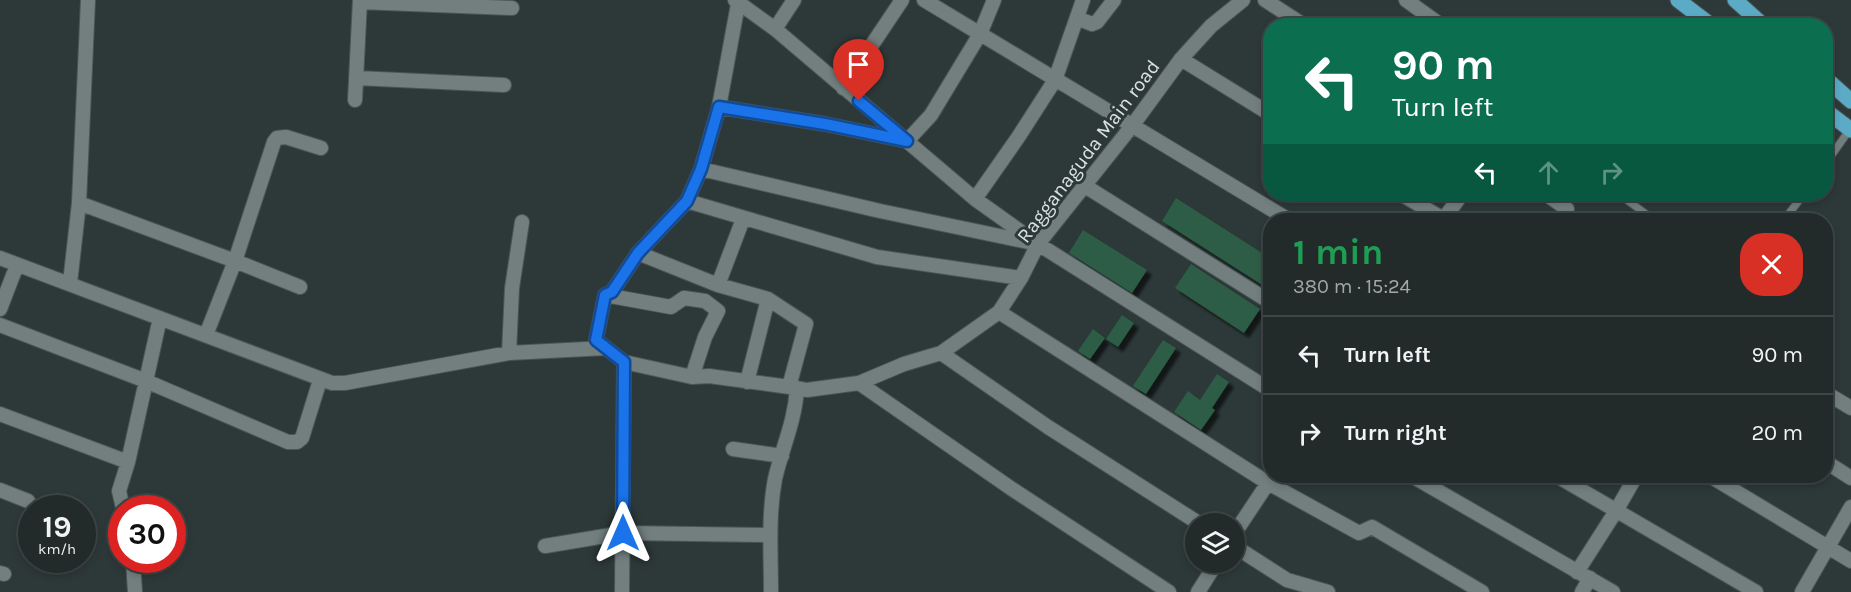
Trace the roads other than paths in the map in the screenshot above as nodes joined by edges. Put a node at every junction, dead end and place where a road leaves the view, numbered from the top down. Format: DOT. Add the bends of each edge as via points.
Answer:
graph roads {
  1 [pos="88,0"];
  2 [pos="794,0"];
  3 [pos="902,0"];
  4 [pos="924,0"];
  5 [pos="994,0"];
  6 [pos="1083,0"];
  7 [pos="1114,0"];
  8 [pos="1243,0"];
  9 [pos="1265,0"];
  10 [pos="1406,0"];
  11 [pos="1678,0"];
  12 [pos="1735,0"];
  13 [pos="360,1"];
  14 [pos="736,2"];
  15 [pos="512,8"];
  16 [pos="1077,18"];
  17 [pos="1293,18"];
  18 [pos="1431,18"];
  19 [pos="1702,18"];
  20 [pos="1755,18"];
  21 [pos="775,29"];
  22 [pos="980,34"];
  23 [pos="1181,59"];
  24 [pos="357,78"];
  25 [pos="1055,80"];
  26 [pos="504,85"];
  27 [pos="1833,85"];
  28 [pos="843,88"];
  29 [pos="355,100"];
  30 [pos="1851,101"];
  31 [pos="719,107"];
  32 [pos="1263,110"];
  33 [pos="1833,117"];
  34 [pos="1132,126"];
  35 [pos="1850,130"];
  36 [pos="907,141"];
  37 [pos="321,148"];
  38 [pos="1833,153"];
  39 [pos="701,169"];
  40 [pos="1085,186"];
  41 [pos="975,199"];
  42 [pos="687,201"];
  43 [pos="1413,201"];
  44 [pos="1556,201"];
  45 [pos="1628,201"];
  46 [pos="1799,201"];
  47 [pos="79,203"];
  48 [pos="1567,208"];
  49 [pos="1276,213"];
  50 [pos="1432,213"];
  51 [pos="1645,213"];
  52 [pos="1789,213"];
  53 [pos="743,219"];
  54 [pos="522,222"];
  55 [pos="1038,244"];
  56 [pos="638,253"];
  57 [pos="0,258"];
  58 [pos="235,261"];
  59 [pos="17,265"];
  60 [pos="1021,279"];
  61 [pos="70,284"];
  62 [pos="718,285"];
  63 [pos="300,287"];
  64 [pos="605,295"];
  65 [pos="1263,298"];
  66 [pos="768,299"];
  67 [pos="0,309"];
  68 [pos="999,312"];
  69 [pos="160,318"];
  70 [pos="0,325"];
  71 [pos="206,336"];
  72 [pos="606,348"];
  73 [pos="509,353"];
  74 [pos="941,353"];
  75 [pos="624,362"];
  76 [pos="692,377"];
  77 [pos="320,380"];
  78 [pos="146,381"];
  79 [pos="747,382"];
  80 [pos="859,383"];
  81 [pos="1263,386"];
  82 [pos="793,388"];
  83 [pos="1833,397"];
  84 [pos="1851,408"];
  85 [pos="0,414"];
  86 [pos="733,449"];
  87 [pos="782,456"];
  88 [pos="128,462"];
  89 [pos="1833,466"];
  90 [pos="1263,475"];
  91 [pos="1851,478"];
  92 [pos="1267,483"];
  93 [pos="1277,483"];
  94 [pos="1424,483"];
  95 [pos="1569,483"];
  96 [pos="1632,483"];
  97 [pos="1722,483"];
  98 [pos="0,490"];
  99 [pos="120,495"];
  100 [pos="18,497"];
  101 [pos="1851,507"];
  102 [pos="1616,511"];
  103 [pos="1185,514"];
  104 [pos="1245,517"];
  105 [pos="623,533"];
  106 [pos="771,535"];
  107 [pos="545,546"];
  108 [pos="1828,547"];
  109 [pos="1245,553"];
  110 [pos="1851,561"];
  111 [pos="134,573"];
  112 [pos="1210,573"];
  113 [pos="1584,575"];
  114 [pos="135,592"];
  115 [pos="622,592"];
  116 [pos="771,592"];
  117 [pos="1169,592"];
  118 [pos="1198,592"];
  119 [pos="1328,592"];
  120 [pos="1482,592"];
  121 [pos="1582,592"];
  122 [pos="1612,592"];
  123 [pos="1756,592"];
  124 [pos="1802,592"];
  1 -- 47 [label="street"];
  2 -- 21 [label="street"];
  3 -- 28 [label="street"];
  4 -- 22 [label="street"];
  5 -- 22 [label="street"];
  6 -- 16 [label="street"];
  7 -- 16 [label="street" via="1097,22"];
  8 -- 23 [label="street, Ragganaguda Main road" via="1211,26"];
  9 -- 17 [label="street"];
  10 -- 18 [label="street"];
  11 -- 19 [label="main road"];
  12 -- 20 [label="main road"];
  13 -- 15 [label="street"];
  13 -- 24 [label="street"];
  14 -- 21 [label="street"];
  14 -- 31 [label="street"];
  16 -- 25 [label="street"];
  21 -- 28 [label="street"];
  22 -- 25 [label="street"];
  22 -- 36 [label="street" via="931,115"];
  23 -- 32 [label="street"];
  23 -- 34 [label="street, Ragganaguda Main road"];
  24 -- 26 [label="street"];
  24 -- 29 [label="street"];
  25 -- 34 [label="street"];
  25 -- 41 [label="street"];
  27 -- 30 [label="main road"];
  28 -- 36 [label="street"];
  31 -- 36 [label="street"];
  31 -- 39 [label="street"];
  33 -- 35 [label="main road"];
  34 -- 40 [label="street, Ragganaguda Main road"];
  34 -- 49 [label="street"];
  35 -- 38 [label="lane"];
  36 -- 41 [label="street"];
  37 -- 58 [label="street" via="286,137 276,138"];
  39 -- 42 [label="street"];
  39 -- 55 [label="street"];
  40 -- 55 [label="street, Ragganaguda Main road"];
  40 -- 65 [label="street"];
  41 -- 55 [label="street"];
  42 -- 53 [label="street"];
  42 -- 56 [label="street"];
  43 -- 50 [label="street"];
  44 -- 48 [label="street"];
  45 -- 51 [label="lane"];
  46 -- 52 [label="lane"];
  47 -- 58 [label="street"];
  47 -- 61 [label="street"];
  53 -- 60 [label="street" via="877,257"];
  53 -- 62 [label="street"];
  54 -- 73 [label="street" via="512,288"];
  55 -- 60 [label="street, Ragganaguda Main road"];
  55 -- 81 [label="street"];
  56 -- 62 [label="street"];
  56 -- 64 [label="street" via="612,292"];
  57 -- 59 [label="street"];
  58 -- 63 [label="street"];
  58 -- 71 [label="street"];
  59 -- 61 [label="street"];
  59 -- 67 [label="street"];
  60 -- 68 [label="street, Ragganaguda Main road"];
  61 -- 69 [label="street"];
  62 -- 66 [label="street"];
  64 -- 72 [label="street" via="596,340"];
  64 -- 76 [label="street" via="671,307 684,298 705,301 718,311"];
  66 -- 79 [label="street"];
  66 -- 82 [label="street" via="806,324"];
  68 -- 74 [label="street, Ragganaguda Main road"];
  68 -- 90 [label="street"];
  69 -- 71 [label="street"];
  69 -- 78 [label="street"];
  70 -- 78 [label="street"];
  71 -- 77 [label="street"];
  72 -- 73 [label="street"];
  72 -- 75 [label="street"];
  73 -- 77 [label="street" via="345,383"];
  74 -- 80 [label="street, Ragganaguda Main road"];
  74 -- 103 [label="street"];
  75 -- 76 [label="street, Ragganaguda Main road"];
  75 -- 105 [label="street"];
  76 -- 79 [label="street, Ragganaguda Main road"];
  77 -- 78 [label="street" via="302,438 294,442"];
  78 -- 88 [label="street"];
  79 -- 82 [label="street, Ragganaguda Main road"];
  80 -- 82 [label="street, Ragganaguda Main road" via="807,390"];
  80 -- 117 [label="street"];
  82 -- 87 [label="street" via="792,424"];
  83 -- 84 [label="street"];
  85 -- 88 [label="street"];
  86 -- 87 [label="street"];
  87 -- 106 [label="street" via="775,481"];
  88 -- 99 [label="street"];
  89 -- 91 [label="street"];
  92 -- 104 [label="street"];
  93 -- 120 [label="street" via="1359,532 1371,527 1379,531"];
  94 -- 113 [label="street"];
  95 -- 102 [label="street"];
  96 -- 102 [label="street"];
  97 -- 108 [label="street"];
  98 -- 100 [label="street"];
  101 -- 108 [label="street"];
  102 -- 113 [label="street"];
  102 -- 123 [label="street"];
  105 -- 106 [label="street"];
  105 -- 107 [label="street"];
  105 -- 115 [label="street"];
  106 -- 116 [label="street"];
  108 -- 110 [label="street"];
  108 -- 124 [label="street"];
  109 -- 119 [label="street" via="1287,580"];
  111 -- 114 [label="street"];
  112 -- 118 [label="street"];
  113 -- 121 [label="street"];
  113 -- 122 [label="street"];
}
